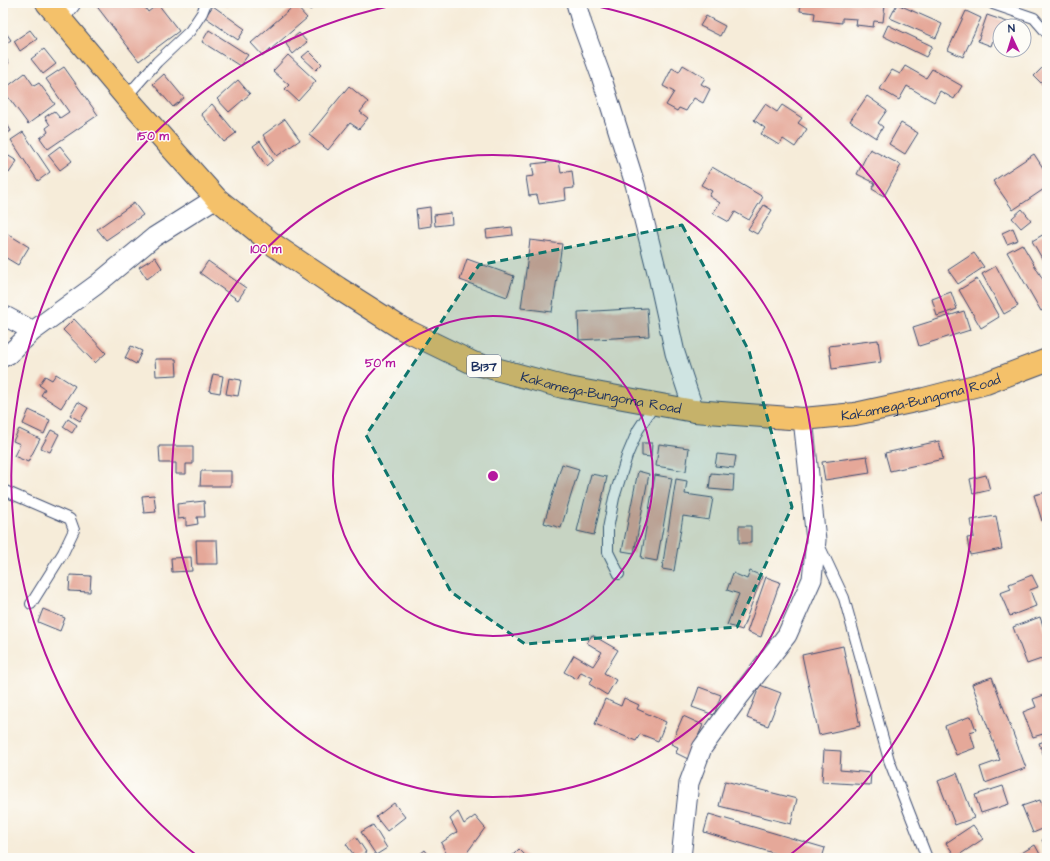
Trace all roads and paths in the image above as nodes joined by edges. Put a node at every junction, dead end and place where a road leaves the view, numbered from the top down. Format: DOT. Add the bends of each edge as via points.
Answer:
graph roads {
  1 [pos="206,3"];
  2 [pos="576,3"];
  3 [pos="993,4"];
  4 [pos="59,8"];
  5 [pos="1047,33"];
  6 [pos="126,97"];
  7 [pos="216,198"];
  8 [pos="3,315"];
  9 [pos="32,331"];
  10 [pos="3,357"];
  11 [pos="1047,360"];
  12 [pos="655,404"];
  13 [pos="694,411"];
  14 [pos="803,419"];
  15 [pos="3,490"];
  16 [pos="816,540"];
  17 [pos="619,574"];
  18 [pos="30,604"];
  19 [pos="681,858"];
  20 [pos="927,858"];
  1 -- 6 [label="lane" via="190,31 157,62"];
  2 -- 13 [label="street" via="635,184 675,353"];
  3 -- 5 [label="lane" via="1034,18"];
  4 -- 6 [label="main road, Kakamega-Bungoma Road / B137"];
  6 -- 7 [label="main road, Kakamega-Bungoma Road / B137"];
  7 -- 9 [label="street" via="154,237 96,285"];
  7 -- 12 [label="main road, Kakamega-Bungoma Road / B137" via="274,245 338,288 401,328 473,363 563,387"];
  8 -- 9 [label="street"];
  9 -- 10 [label="street"];
  11 -- 14 [label="main road, Kakamega-Bungoma Road / B137" via="986,383 924,399 855,414"];
  12 -- 13 [label="main road, Kakamega-Bungoma Road / B137"];
  12 -- 17 [label="lane" via="638,430 627,456 608,529 608,552"];
  13 -- 14 [label="main road, Kakamega-Bungoma Road / B137"];
  14 -- 16 [label="street"];
  15 -- 18 [label="lane" via="70,519 74,530 64,553"];
  16 -- 19 [label="street" via="812,579 787,635 702,748 689,783"];
  16 -- 20 [label="lane" via="844,598 889,760"];
}
